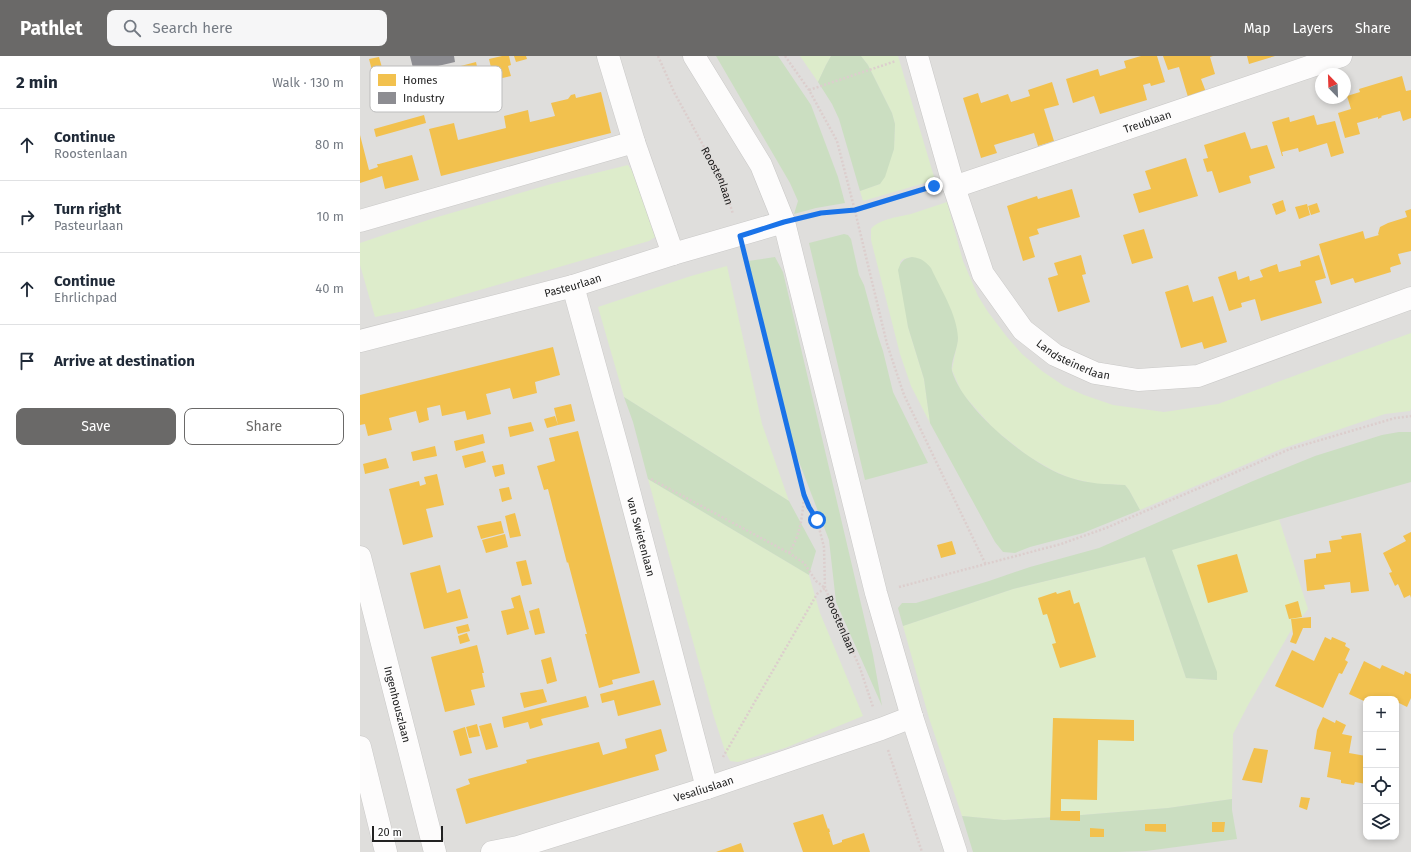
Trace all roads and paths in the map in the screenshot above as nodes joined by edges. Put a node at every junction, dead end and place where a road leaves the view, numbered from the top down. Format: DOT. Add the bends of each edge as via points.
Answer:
graph roads {
  1 [pos="608,56"];
  2 [pos="658,56"];
  3 [pos="694,56"];
  4 [pos="785,56"];
  5 [pos="917,56"];
  6 [pos="1341,56"];
  7 [pos="896,61"];
  8 [pos="809,90"];
  9 [pos="634,142"];
  10 [pos="954,187"];
  11 [pos="855,210"];
  12 [pos="360,221"];
  13 [pos="784,222"];
  14 [pos="740,236"];
  15 [pos="673,254"];
  16 [pos="573,286"];
  17 [pos="1411,298"];
  18 [pos="360,341"];
  19 [pos="1411,416"];
  20 [pos="621,460"];
  21 [pos="804,495"];
  22 [pos="789,553"];
  23 [pos="360,557"];
  24 [pos="986,565"];
  25 [pos="825,588"];
  26 [pos="876,593"];
  27 [pos="912,716"];
  28 [pos="881,729"];
  29 [pos="360,747"];
  30 [pos="707,788"];
  31 [pos="386,852"];
  32 [pos="434,852"];
  33 [pos="492,852"];
  34 [pos="922,852"];
  35 [pos="956,852"];
  1 -- 9 [label="street"];
  2 -- 14 [label="path, Roostenlaan" via="674,92 722,180"];
  3 -- 13 [label="street" via="761,165"];
  4 -- 8 [label="path"];
  5 -- 10 [label="street, Landsteinerlaan"];
  6 -- 10 [label="street, Treublaan"];
  7 -- 8 [label="path"];
  8 -- 11 [label="path" via="837,142"];
  9 -- 12 [label="street"];
  9 -- 15 [label="street"];
  10 -- 11 [label="path" via="934,186"];
  10 -- 17 [label="street, Landsteinerlaan" via="983,274 1023,330 1055,355 1095,373 1138,380 1198,376"];
  11 -- 13 [label="path" via="821,213"];
  11 -- 24 [label="path" via="887,344 904,395"];
  13 -- 14 [label="street, Pasteurlaan"];
  13 -- 26 [label="street"];
  14 -- 15 [label="street, Pasteurlaan"];
  14 -- 21 [label="path, Roostenlaan"];
  15 -- 16 [label="street, Pasteurlaan"];
  16 -- 18 [label="street, Pasteurlaan"];
  16 -- 20 [label="street, van Swietenlaan"];
  19 -- 24 [label="path" via="1396,418 1290,449 1106,528 1061,544"];
  20 -- 22 [label="path"];
  20 -- 30 [label="street, van Swietenlaan"];
  21 -- 22 [label="path" via="800,532"];
  21 -- 25 [label="path, Roostenlaan" via="817,520 824,547"];
  22 -- 25 [label="path" via="804,563 816,581"];
  23 -- 32 [label="street, Ingenhouszlaan"];
  24 -- 26 [label="path"];
  25 -- 28 [label="path, Roostenlaan" via="860,668"];
  25 -- 30 [label="path" via="817,594"];
  26 -- 27 [label="street"];
  27 -- 28 [label="street, Vesaliuslaan"];
  27 -- 35 [label="street"];
  28 -- 30 [label="street, Vesaliuslaan"];
  28 -- 34 [label="path, Roostenlaan"];
  29 -- 31 [label="street"];
  30 -- 33 [label="street, Vesaliuslaan" via="518,847"];
}
